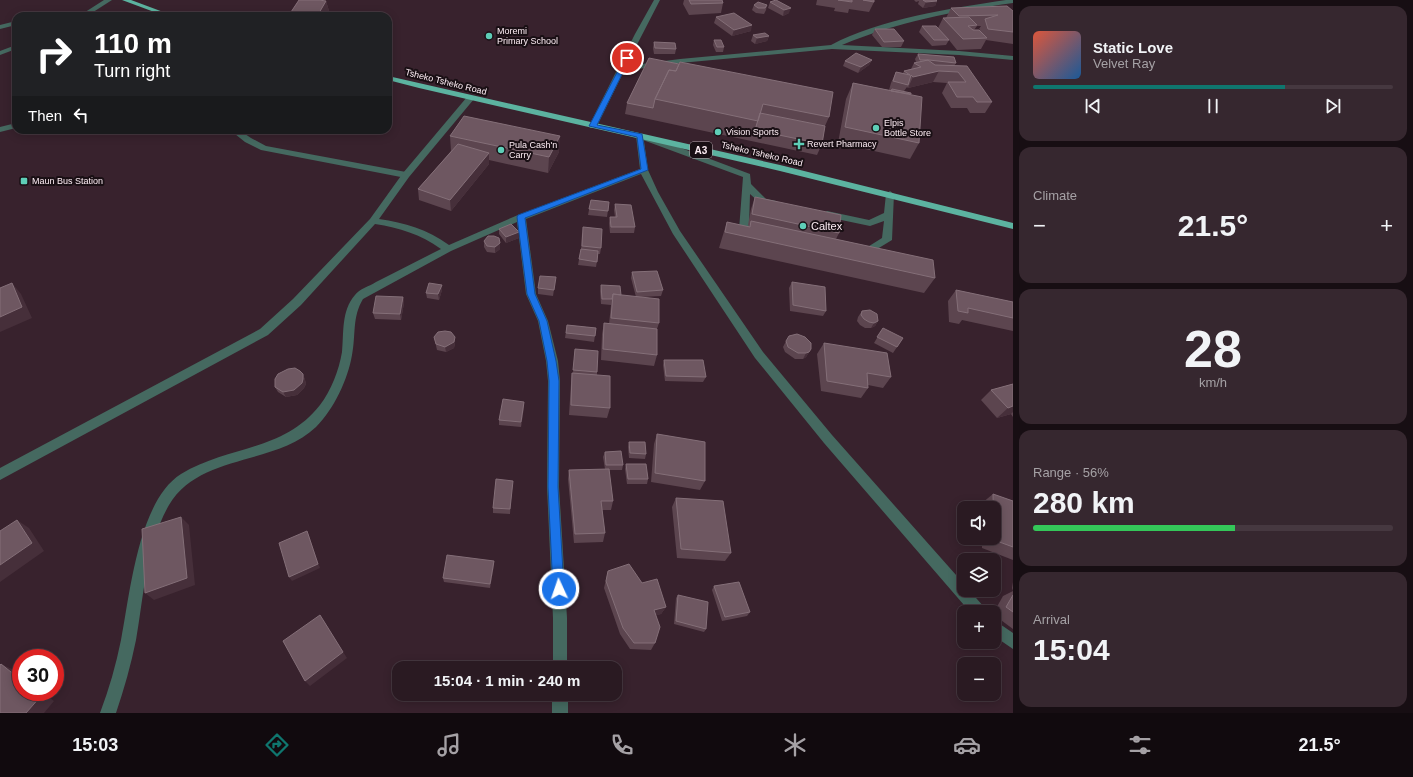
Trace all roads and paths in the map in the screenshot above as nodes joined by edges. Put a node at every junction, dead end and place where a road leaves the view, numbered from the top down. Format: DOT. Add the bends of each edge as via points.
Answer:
graph roads {
  1 [pos="109,0"];
  2 [pos="125,0"];
  3 [pos="657,0"];
  4 [pos="1013,1"];
  5 [pos="89,12"];
  6 [pos="160,12"];
  7 [pos="12,24"];
  8 [pos="0,27"];
  9 [pos="832,47"];
  10 [pos="12,48"];
  11 [pos="0,53"];
  12 [pos="1013,58"];
  13 [pos="621,70"];
  14 [pos="392,79"];
  15 [pos="470,99"];
  16 [pos="12,126"];
  17 [pos="593,126"];
  18 [pos="0,130"];
  19 [pos="240,134"];
  20 [pos="640,136"];
  21 [pos="644,170"];
  22 [pos="406,175"];
  23 [pos="746,184"];
  24 [pos="890,194"];
  25 [pos="786,206"];
  26 [pos="816,212"];
  27 [pos="888,215"];
  28 [pos="521,217"];
  29 [pos="373,221"];
  30 [pos="1013,226"];
  31 [pos="759,233"];
  32 [pos="448,249"];
  33 [pos="851,255"];
  34 [pos="0,474"];
  35 [pos="973,605"];
  36 [pos="1001,633"];
  37 [pos="1013,642"];
  38 [pos="560,661"];
  39 [pos="560,701"];
  40 [pos="108,713"];
  41 [pos="560,713"];
  1 -- 5 [label="street"];
  2 -- 6 [label="highway"];
  3 -- 13 [label="street"];
  4 -- 9 [label="street" via="924,17 863,33"];
  7 -- 8 [label="street"];
  9 -- 12 [label="street"];
  9 -- 13 [label="street" via="680,61"];
  10 -- 11 [label="street"];
  13 -- 17 [label="street"];
  14 -- 15 [label="highway, Tsheko Tsheko Road / A3"];
  15 -- 17 [label="highway, Tsheko Tsheko Road / A3"];
  15 -- 22 [label="street"];
  16 -- 18 [label="street"];
  17 -- 20 [label="highway, Tsheko Tsheko Road / A3"];
  19 -- 22 [label="street" via="264,148"];
  20 -- 21 [label="street"];
  20 -- 23 [label="street" via="747,176"];
  20 -- 24 [label="highway, Tsheko Tsheko Road / A3"];
  21 -- 28 [label="street"];
  21 -- 35 [label="street" via="676,232 759,355"];
  22 -- 29 [label="street"];
  23 -- 25 [label="street" via="763,201"];
  23 -- 31 [label="street" via="744,230"];
  24 -- 27 [label="street"];
  24 -- 30 [label="highway, Tsheko Tsheko Road / A3"];
  26 -- 27 [label="street" via="870,223"];
  27 -- 33 [label="street" via="886,240 858,256"];
  28 -- 32 [label="street"];
  28 -- 38 [label="street" via="531,294 543,321 554,381 553,487"];
  29 -- 32 [label="street" via="418,230"];
  29 -- 34 [label="street" via="297,302 264,332"];
  32 -- 40 [label="street" via="359,296 352,305 345,363 325,407 302,432 278,445 239,455 202,469 178,483 160,506 146,546 124,661"];
  36 -- 37 [label="street"];
  39 -- 41 [label="street"];
}
